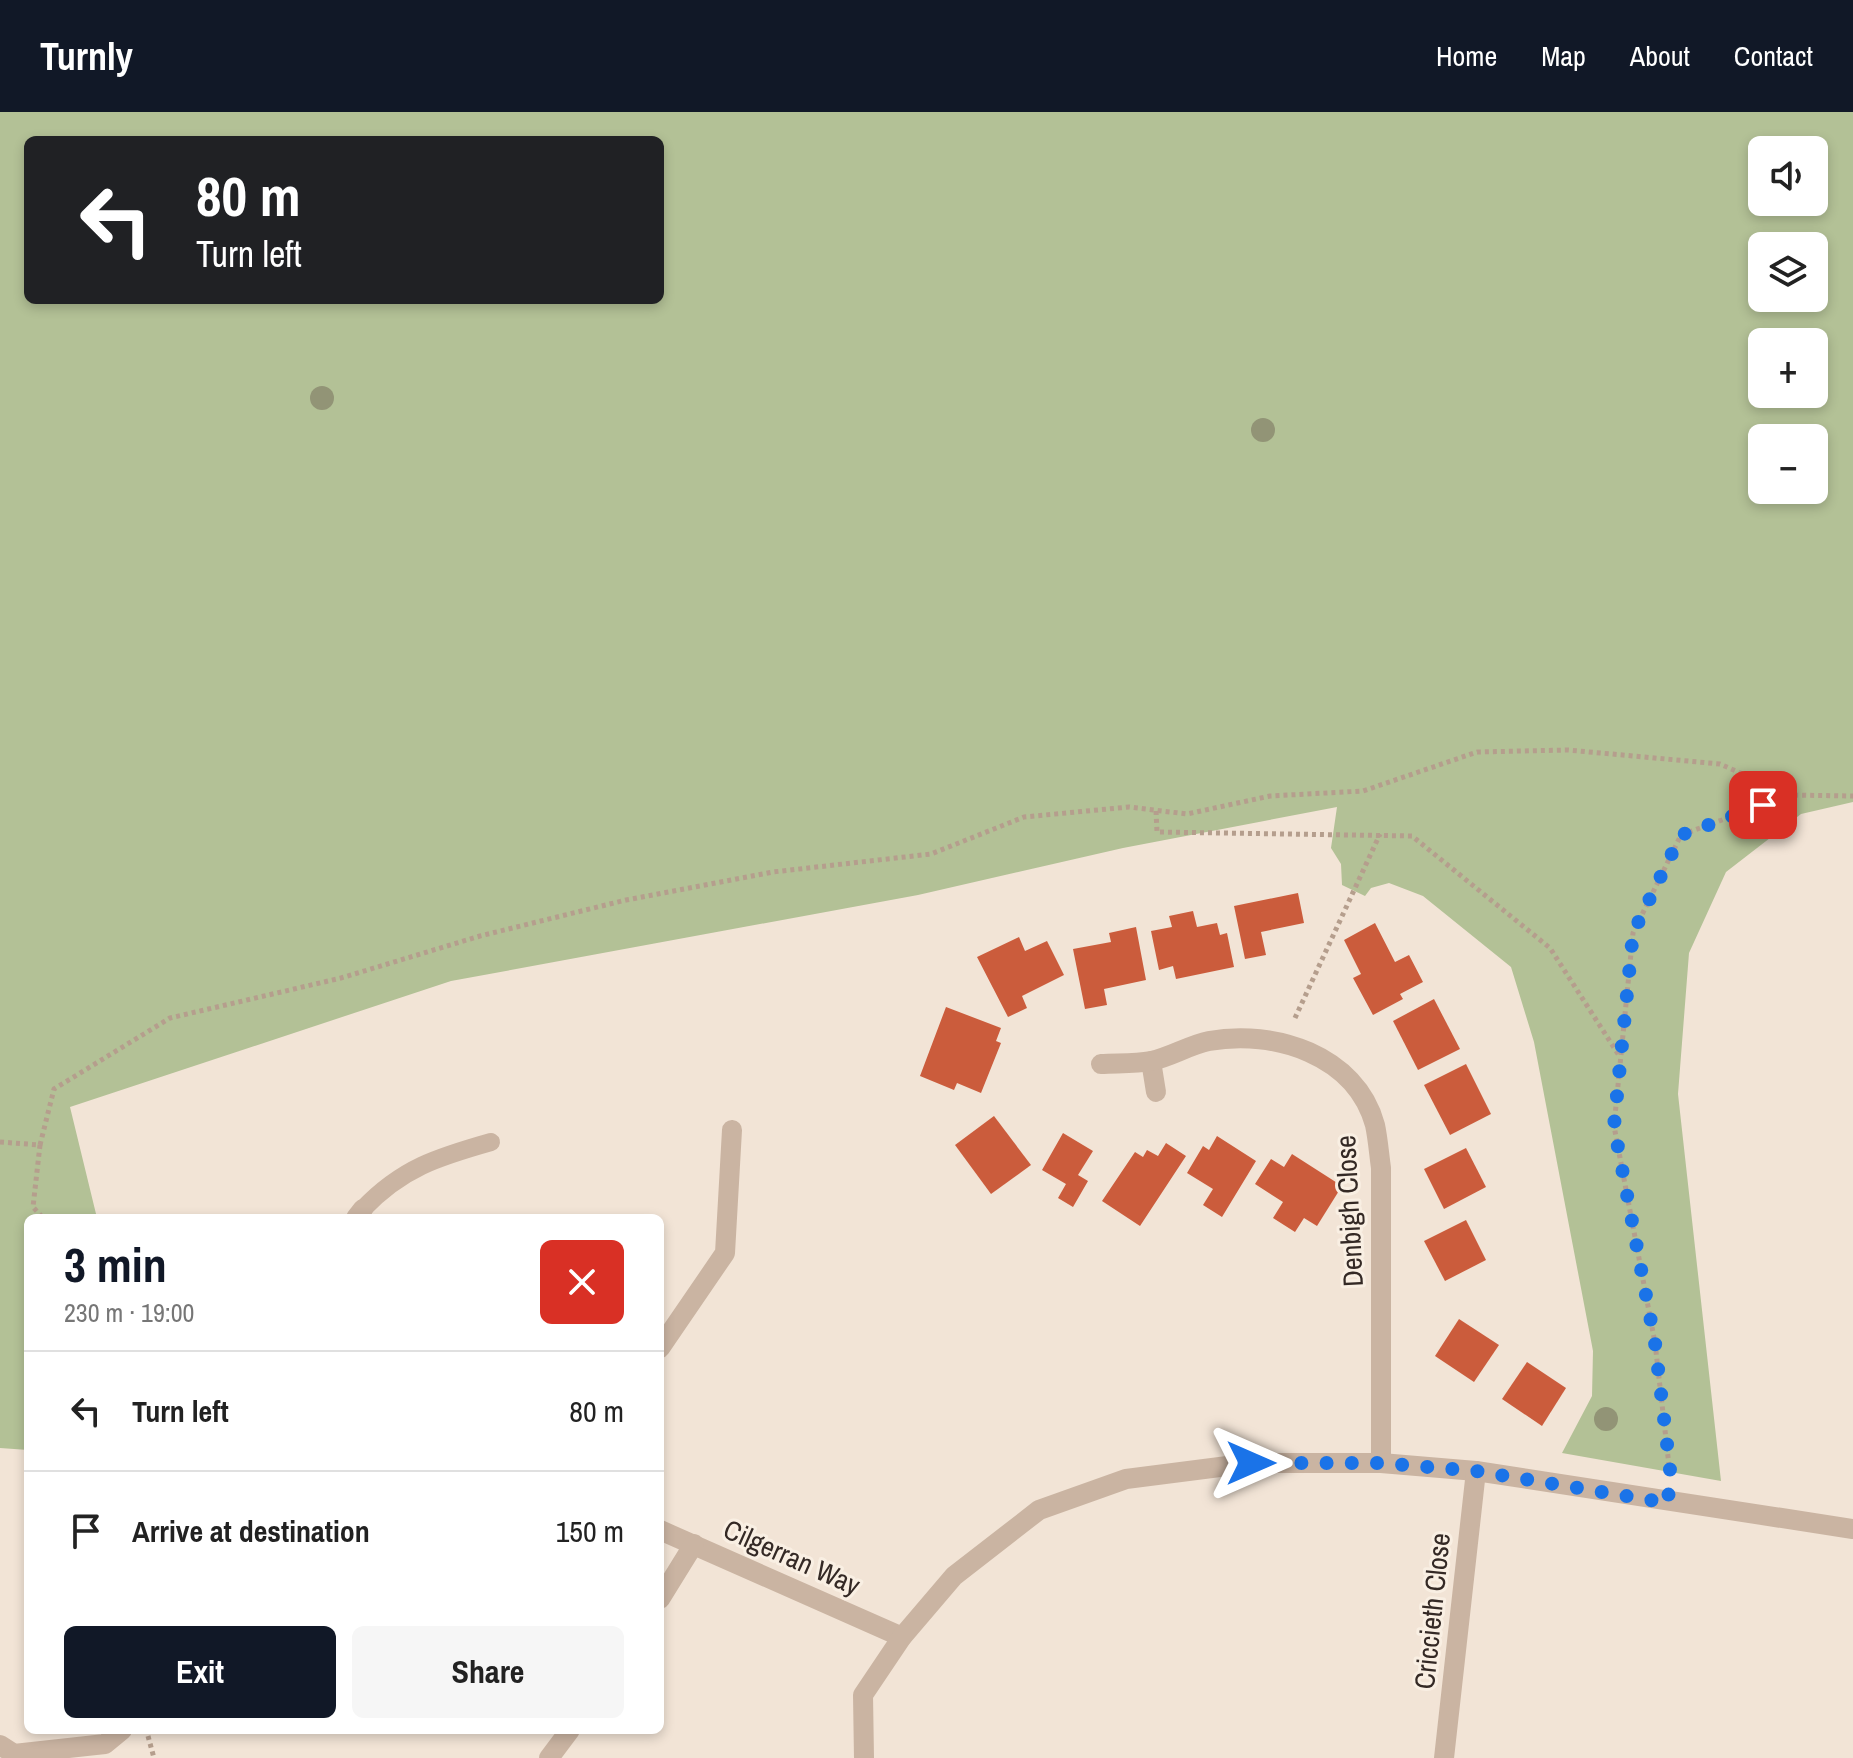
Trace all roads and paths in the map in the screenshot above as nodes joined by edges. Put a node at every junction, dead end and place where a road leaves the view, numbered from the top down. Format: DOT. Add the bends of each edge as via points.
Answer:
graph roads {
  1 [pos="1790,795"];
  2 [pos="1853,796"];
  3 [pos="1156,811"];
  4 [pos="1380,834"];
  5 [pos="1292,1024"];
  6 [pos="1620,1057"];
  7 [pos="1151,1061"];
  8 [pos="1101,1064"];
  9 [pos="1156,1092"];
  10 [pos="732,1130"];
  11 [pos="0,1142"];
  12 [pos="491,1142"];
  13 [pos="40,1145"];
  14 [pos="39,1214"];
  15 [pos="359,1214"];
  16 [pos="664,1342"];
  17 [pos="1381,1463"];
  18 [pos="1476,1471"];
  19 [pos="1668,1503"];
  20 [pos="1853,1529"];
  21 [pos="664,1532"];
  22 [pos="694,1544"];
  23 [pos="664,1593"];
  24 [pos="902,1637"];
  25 [pos="117,1734"];
  26 [pos="147,1734"];
  27 [pos="567,1734"];
  28 [pos="0,1745"];
  29 [pos="154,1758"];
  30 [pos="549,1758"];
  31 [pos="864,1758"];
  32 [pos="1444,1758"];
  1 -- 2 [label="path"];
  1 -- 3 [label="path" via="1720,764 1568,750 1477,752 1363,791 1270,796 1187,814"];
  1 -- 6 [label="path" via="1681,835 1633,933"];
  3 -- 4 [label="path" via="1157,832"];
  3 -- 13 [label="path" via="1129,807 1024,817 931,854 773,872 626,900 341,978 170,1018 54,1089"];
  4 -- 5 [label="path"];
  4 -- 6 [label="path" via="1412,836 1550,948"];
  6 -- 19 [label="path" via="1614,1126 1655,1343 1670,1469"];
  7 -- 8 [label="street, Denbigh Close"];
  7 -- 9 [label="street"];
  7 -- 17 [label="street, Denbigh Close" via="1208,1041 1287,1041 1329,1062 1358,1090 1375,1124 1381,1168"];
  10 -- 16 [label="street" via="725,1253"];
  11 -- 13 [label="path"];
  12 -- 15 [label="lane" via="409,1170 385,1185"];
  13 -- 14 [label="path" via="33,1207"];
  17 -- 18 [label="street"];
  17 -- 24 [label="street" via="1251,1463 1142,1477 1039,1510 954,1576"];
  18 -- 19 [label="street"];
  18 -- 32 [label="street, Criccieth Close"];
  19 -- 20 [label="street"];
  21 -- 22 [label="street, Cilgerran Way"];
  22 -- 23 [label="street"];
  22 -- 24 [label="street, Cilgerran Way"];
  24 -- 31 [label="street" via="863,1695"];
  25 -- 28 [label="street" via="105,1744 14,1754"];
  26 -- 29 [label="path"];
  27 -- 30 [label="street"];
}
